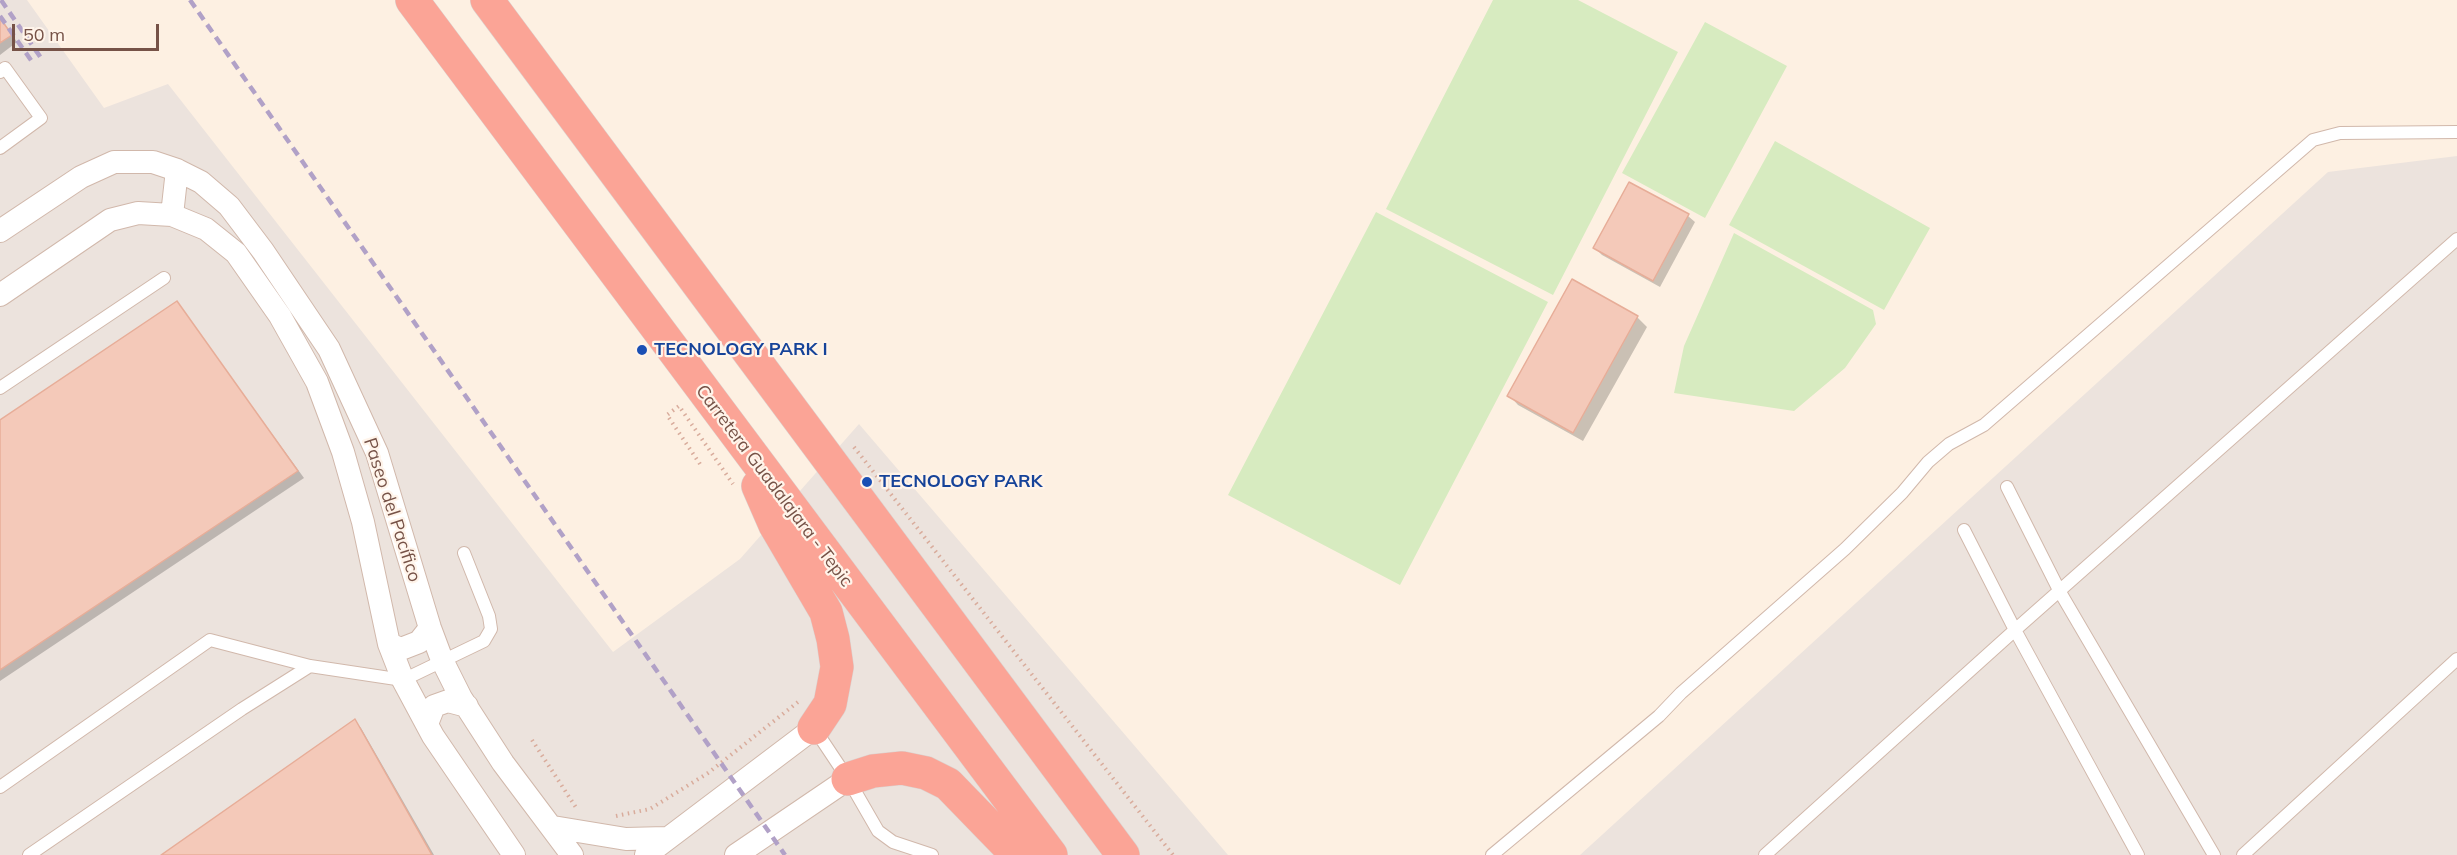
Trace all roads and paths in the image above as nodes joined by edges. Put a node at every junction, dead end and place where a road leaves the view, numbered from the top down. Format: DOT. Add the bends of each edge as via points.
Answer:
graph roads {
  1 [pos="412,0"];
  2 [pos="487,0"];
  3 [pos="0,72"];
  4 [pos="2457,132"];
  5 [pos="0,148"];
  6 [pos="177,170"];
  7 [pos="172,215"];
  8 [pos="0,231"];
  9 [pos="2457,239"];
  10 [pos="164,278"];
  11 [pos="0,295"];
  12 [pos="0,388"];
  13 [pos="852,443"];
  14 [pos="745,447"];
  15 [pos="700,464"];
  16 [pos="2007,488"];
  17 [pos="736,490"];
  18 [pos="1964,530"];
  19 [pos="464,553"];
  20 [pos="2060,592"];
  21 [pos="430,628"];
  22 [pos="2015,630"];
  23 [pos="389,644"];
  24 [pos="2457,659"];
  25 [pos="442,660"];
  26 [pos="310,666"];
  27 [pos="403,680"];
  28 [pos="807,695"];
  29 [pos="467,706"];
  30 [pos="427,724"];
  31 [pos="814,728"];
  32 [pos="532,740"];
  33 [pos="848,779"];
  34 [pos="0,787"];
  35 [pos="585,813"];
  36 [pos="606,815"];
  37 [pos="553,827"];
  38 [pos="666,838"];
  39 [pos="508,851"];
  40 [pos="29,855"];
  41 [pos="573,855"];
  42 [pos="646,855"];
  43 [pos="736,855"];
  44 [pos="932,855"];
  45 [pos="1017,855"];
  46 [pos="1051,855"];
  47 [pos="1124,855"];
  48 [pos="1173,855"];
  49 [pos="1492,855"];
  50 [pos="1765,855"];
  51 [pos="2138,855"];
  52 [pos="2214,855"];
  53 [pos="2243,855"];
  1 -- 14 [label="highway, Carretera Guadalajara - Tepic"];
  2 -- 47 [label="highway"];
  3 -- 5 [label="lane" via="5,68 41,118"];
  4 -- 49 [label="lane" via="2340,133 2313,140 1984,425 1949,444 1928,462 1845,549 1659,716"];
  6 -- 7 [label="street"];
  6 -- 8 [label="street, Paseo del Pacífico" via="153,162 114,162 81,177"];
  6 -- 21 [label="street, Paseo del Pacífico" via="201,182 229,206 329,349 376,453"];
  7 -- 11 [label="street, Paseo del Pacífico" via="138,213 111,220"];
  7 -- 23 [label="street, Paseo del Pacífico" via="206,229 236,254 280,316 317,382 344,452"];
  9 -- 20 [label="lane"];
  10 -- 12 [label="lane"];
  13 -- 48 [label="path"];
  14 -- 31 [label="highway" via="775,525 826,612 833,639 837,667 830,704"];
  14 -- 46 [label="highway, Carretera Guadalajara - Tepic"];
  15 -- 17 [label="path" via="667,415 679,406"];
  16 -- 20 [label="lane"];
  18 -- 22 [label="lane"];
  19 -- 25 [label="lane" via="491,629 484,641"];
  20 -- 22 [label="lane"];
  20 -- 52 [label="lane"];
  21 -- 23 [label="street" via="419,642 401,649"];
  21 -- 25 [label="street, Paseo del Pacífico"];
  22 -- 50 [label="lane"];
  22 -- 51 [label="lane"];
  23 -- 27 [label="street, Paseo del Pacífico"];
  24 -- 53 [label="lane"];
  25 -- 27 [label="lane"];
  25 -- 29 [label="street, Paseo del Pacífico"];
  26 -- 27 [label="lane"];
  26 -- 34 [label="lane" via="210,640"];
  26 -- 40 [label="lane"];
  27 -- 30 [label="street, Paseo del Pacífico"];
  28 -- 36 [label="path" via="715,768 650,809"];
  29 -- 30 [label="street" via="448,701 434,706"];
  29 -- 37 [label="street, Paseo del Pacífico" via="503,763"];
  30 -- 39 [label="street, Paseo del Pacífico"];
  31 -- 33 [label="lane"];
  31 -- 38 [label="street"];
  32 -- 35 [label="path" via="574,808"];
  33 -- 43 [label="street"];
  33 -- 44 [label="lane" via="878,831 893,842"];
  33 -- 45 [label="highway" via="902,768 926,773 948,784"];
  37 -- 38 [label="street" via="626,839"];
  37 -- 41 [label="street, Paseo del Pacífico"];
  38 -- 42 [label="street"];
}
